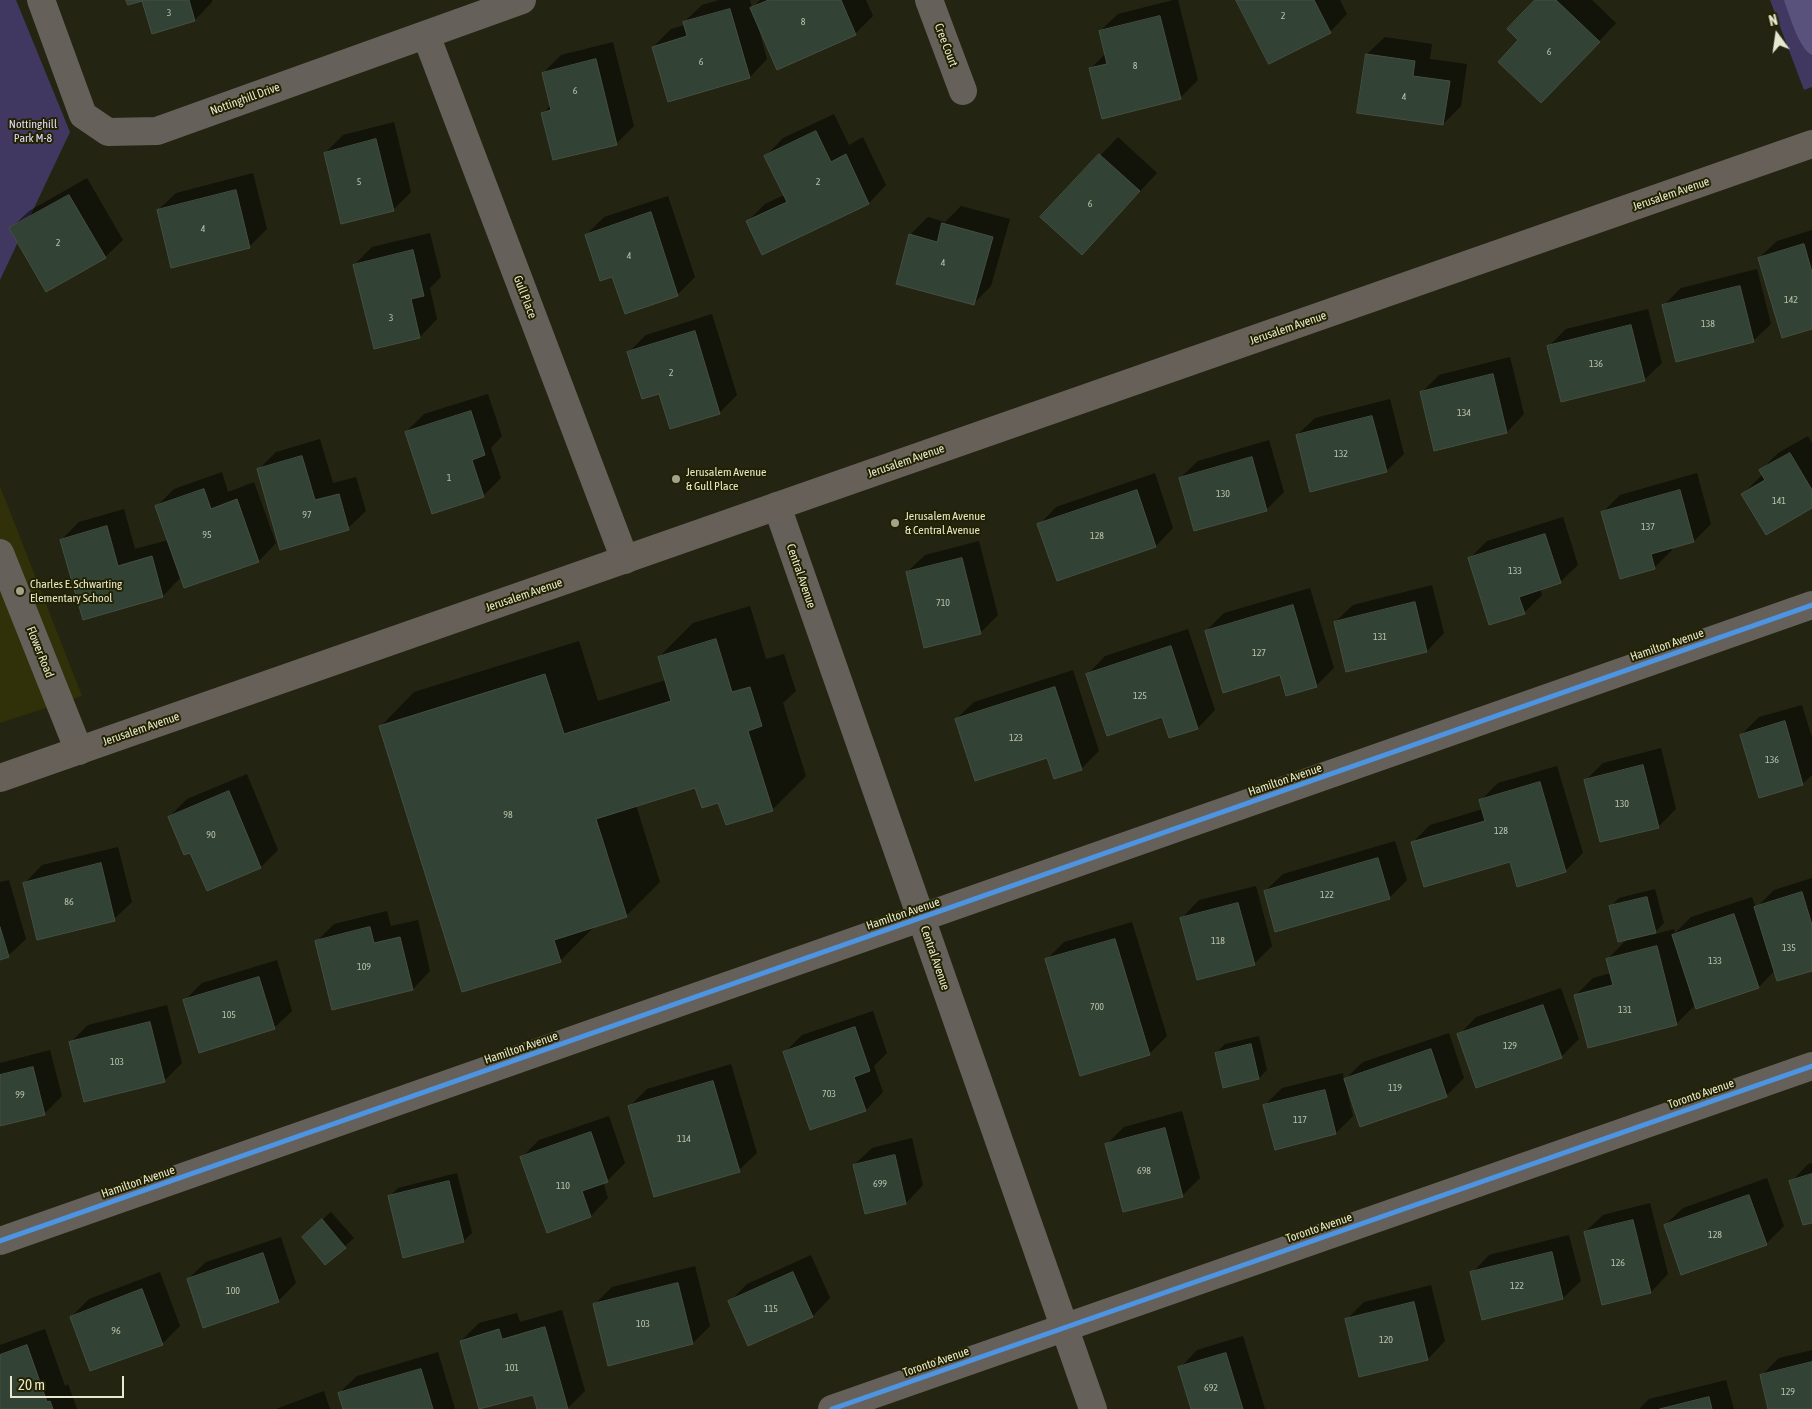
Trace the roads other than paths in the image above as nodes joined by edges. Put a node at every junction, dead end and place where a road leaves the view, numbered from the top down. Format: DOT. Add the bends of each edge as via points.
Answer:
graph roads {
  1 [pos="41,0"];
  2 [pos="522,0"];
  3 [pos="929,0"];
  4 [pos="426,34"];
  5 [pos="963,91"];
  6 [pos="1812,144"];
  7 [pos="777,506"];
  8 [pos="0,553"];
  9 [pos="625,560"];
  10 [pos="1812,605"];
  11 [pos="79,751"];
  12 [pos="0,778"];
  13 [pos="921,918"];
  14 [pos="1812,1066"];
  15 [pos="0,1241"];
  16 [pos="1065,1327"];
  17 [pos="832,1409"];
  18 [pos="1093,1409"];
  1 -- 4 [label="street, Nottinghill Drive" via="83,115 108,132 157,131"];
  2 -- 4 [label="street, Nottinghill Drive"];
  3 -- 5 [label="street, Cree Court"];
  4 -- 9 [label="street, Gull Place"];
  6 -- 7 [label="main road, Jerusalem Avenue"];
  7 -- 9 [label="main road, Jerusalem Avenue"];
  7 -- 13 [label="street, Central Avenue"];
  8 -- 11 [label="street, Flower Road"];
  9 -- 11 [label="main road, Jerusalem Avenue"];
  10 -- 13 [label="street, Hamilton Avenue"];
  11 -- 12 [label="main road, Jerusalem Avenue"];
  13 -- 15 [label="street, Hamilton Avenue"];
  13 -- 16 [label="street, Central Avenue"];
  14 -- 16 [label="street, Toronto Avenue"];
  16 -- 17 [label="street, Toronto Avenue"];
  16 -- 18 [label="street, Central Avenue"];
}
